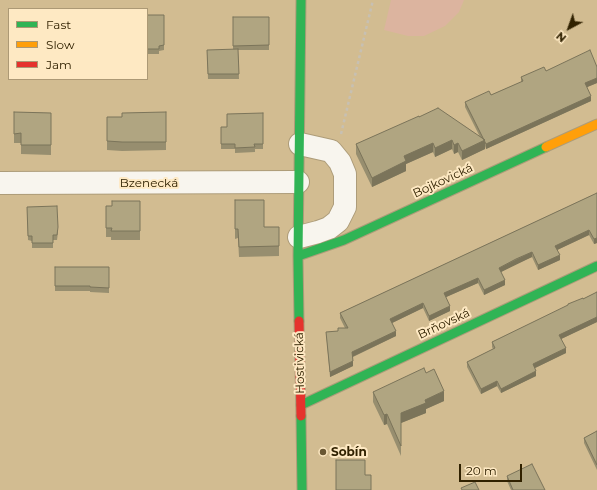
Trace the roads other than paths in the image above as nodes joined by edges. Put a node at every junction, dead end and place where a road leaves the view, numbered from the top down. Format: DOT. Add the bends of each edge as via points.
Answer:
graph roads {
  1 [pos="301,0"];
  2 [pos="597,124"];
  3 [pos="300,144"];
  4 [pos="298,182"];
  5 [pos="0,183"];
  6 [pos="298,246"];
  7 [pos="597,266"];
  8 [pos="301,405"];
  9 [pos="302,490"];
  1 -- 3 [label="street, Hostivická"];
  2 -- 6 [label="street, Bojkovická" via="344,240"];
  3 -- 4 [label="street, Hostivická"];
  3 -- 6 [label="street" via="331,152 340,162 345,174 346,207 338,221"];
  4 -- 5 [label="street, Bzenecká"];
  4 -- 6 [label="street, Hostivická"];
  6 -- 8 [label="street, Hostivická"];
  7 -- 8 [label="street, Brňovská"];
  8 -- 9 [label="street, Hostivická"];
}
